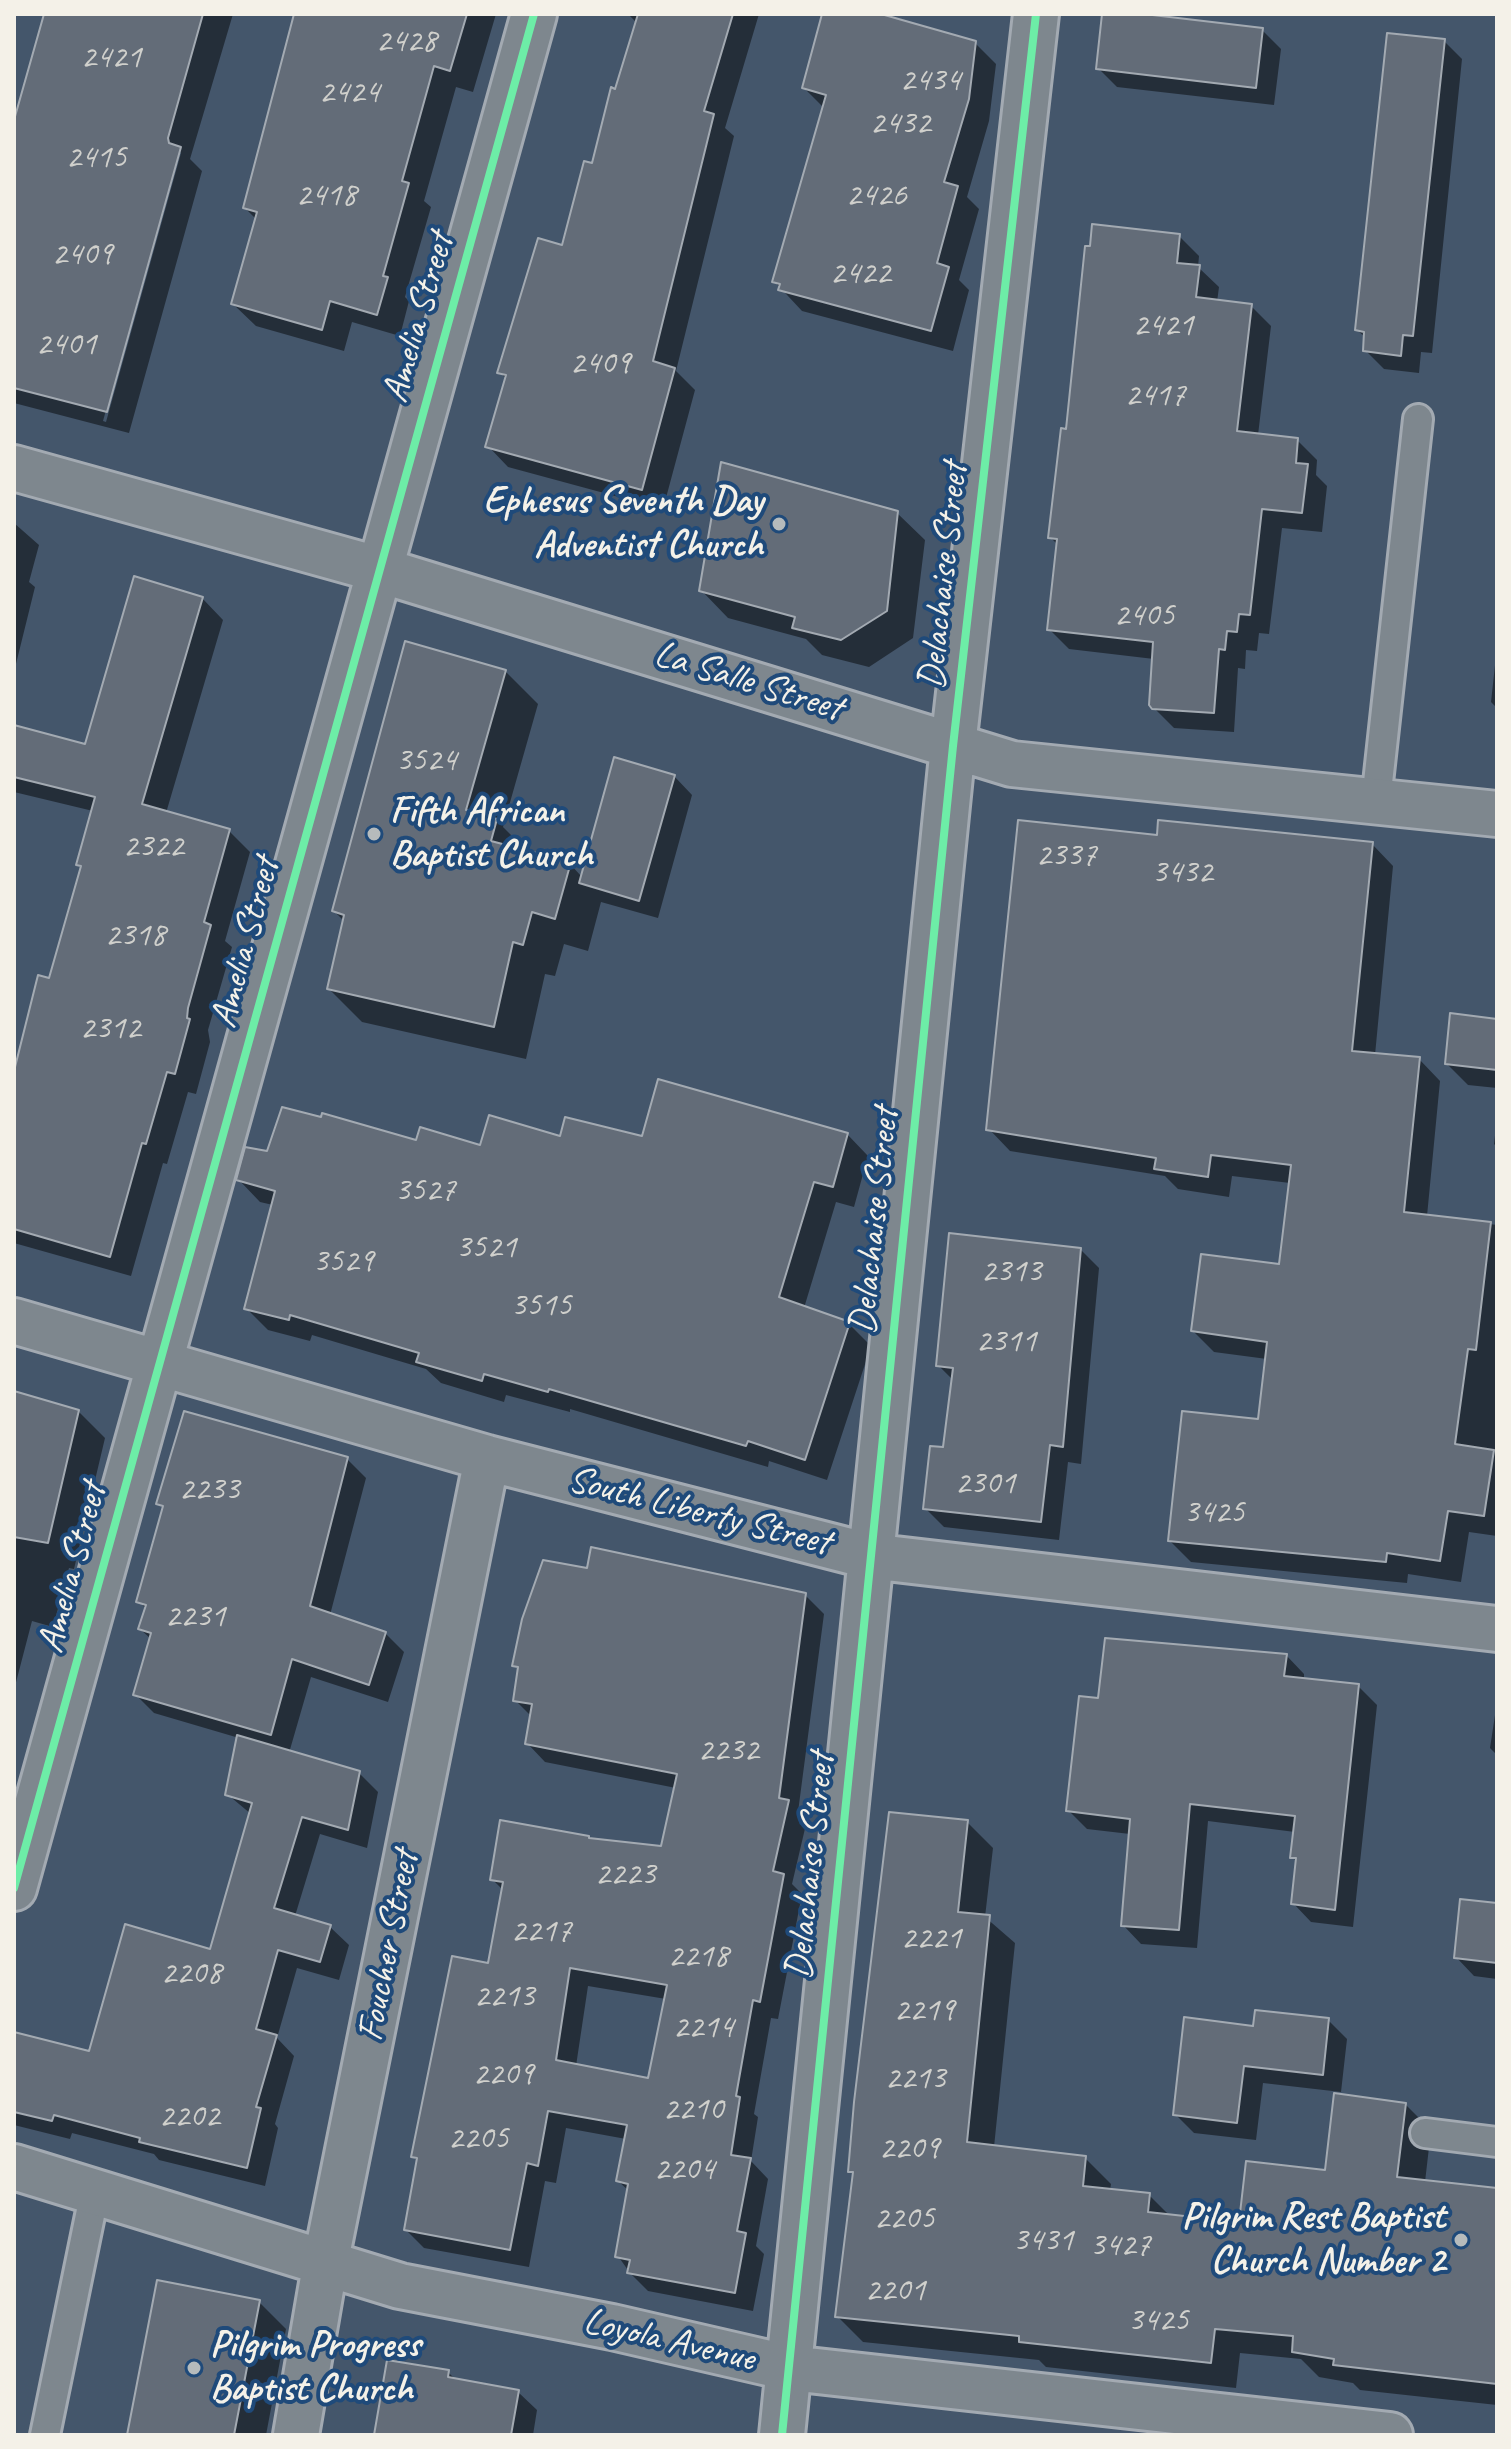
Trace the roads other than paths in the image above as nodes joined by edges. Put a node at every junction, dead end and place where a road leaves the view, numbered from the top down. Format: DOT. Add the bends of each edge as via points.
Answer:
graph roads {
  1 [pos="534,14"];
  2 [pos="1036,14"];
  3 [pos="1418,419"];
  4 [pos="14,468"];
  5 [pos="377,569"];
  6 [pos="953,746"];
  7 [pos="1376,801"];
  8 [pos="1497,814"];
  9 [pos="14,1321"];
  10 [pos="159,1362"];
  11 [pos="487,1458"];
  12 [pos="869,1556"];
  13 [pos="1497,1629"];
  14 [pos="14,1888"];
  15 [pos="1425,2133"];
  16 [pos="1497,2142"];
  17 [pos="14,2167"];
  18 [pos="95,2191"];
  19 [pos="326,2260"];
  20 [pos="790,2368"];
  21 [pos="45,2435"];
  22 [pos="296,2435"];
  23 [pos="782,2435"];
  24 [pos="1390,2435"];
  1 -- 5 [label="street, Amelia Street"];
  2 -- 6 [label="street, Delachaise Street"];
  3 -- 7 [label="lane"];
  4 -- 5 [label="street, La Salle Street"];
  5 -- 6 [label="street, La Salle Street"];
  5 -- 10 [label="street, Amelia Street"];
  6 -- 7 [label="street, La Salle Street" via="1012,764"];
  6 -- 12 [label="street, Delachaise Street"];
  7 -- 8 [label="street, La Salle Street"];
  9 -- 10 [label="street, South Liberty Street"];
  10 -- 11 [label="street, South Liberty Street"];
  10 -- 14 [label="street, Amelia Street"];
  11 -- 12 [label="street, South Liberty Street"];
  11 -- 19 [label="street, Foucher Street"];
  12 -- 13 [label="street, South Liberty Street"];
  12 -- 20 [label="street, Delachaise Street"];
  15 -- 16 [label="lane"];
  17 -- 18 [label="street, Loyola Avenue"];
  18 -- 19 [label="street, Loyola Avenue"];
  18 -- 21 [label="lane"];
  19 -- 20 [label="street, Loyola Avenue" via="400,2286"];
  19 -- 22 [label="street, Foucher Street"];
  20 -- 23 [label="street, Delachaise Street"];
  20 -- 24 [label="street, Loyola Avenue"];
}
